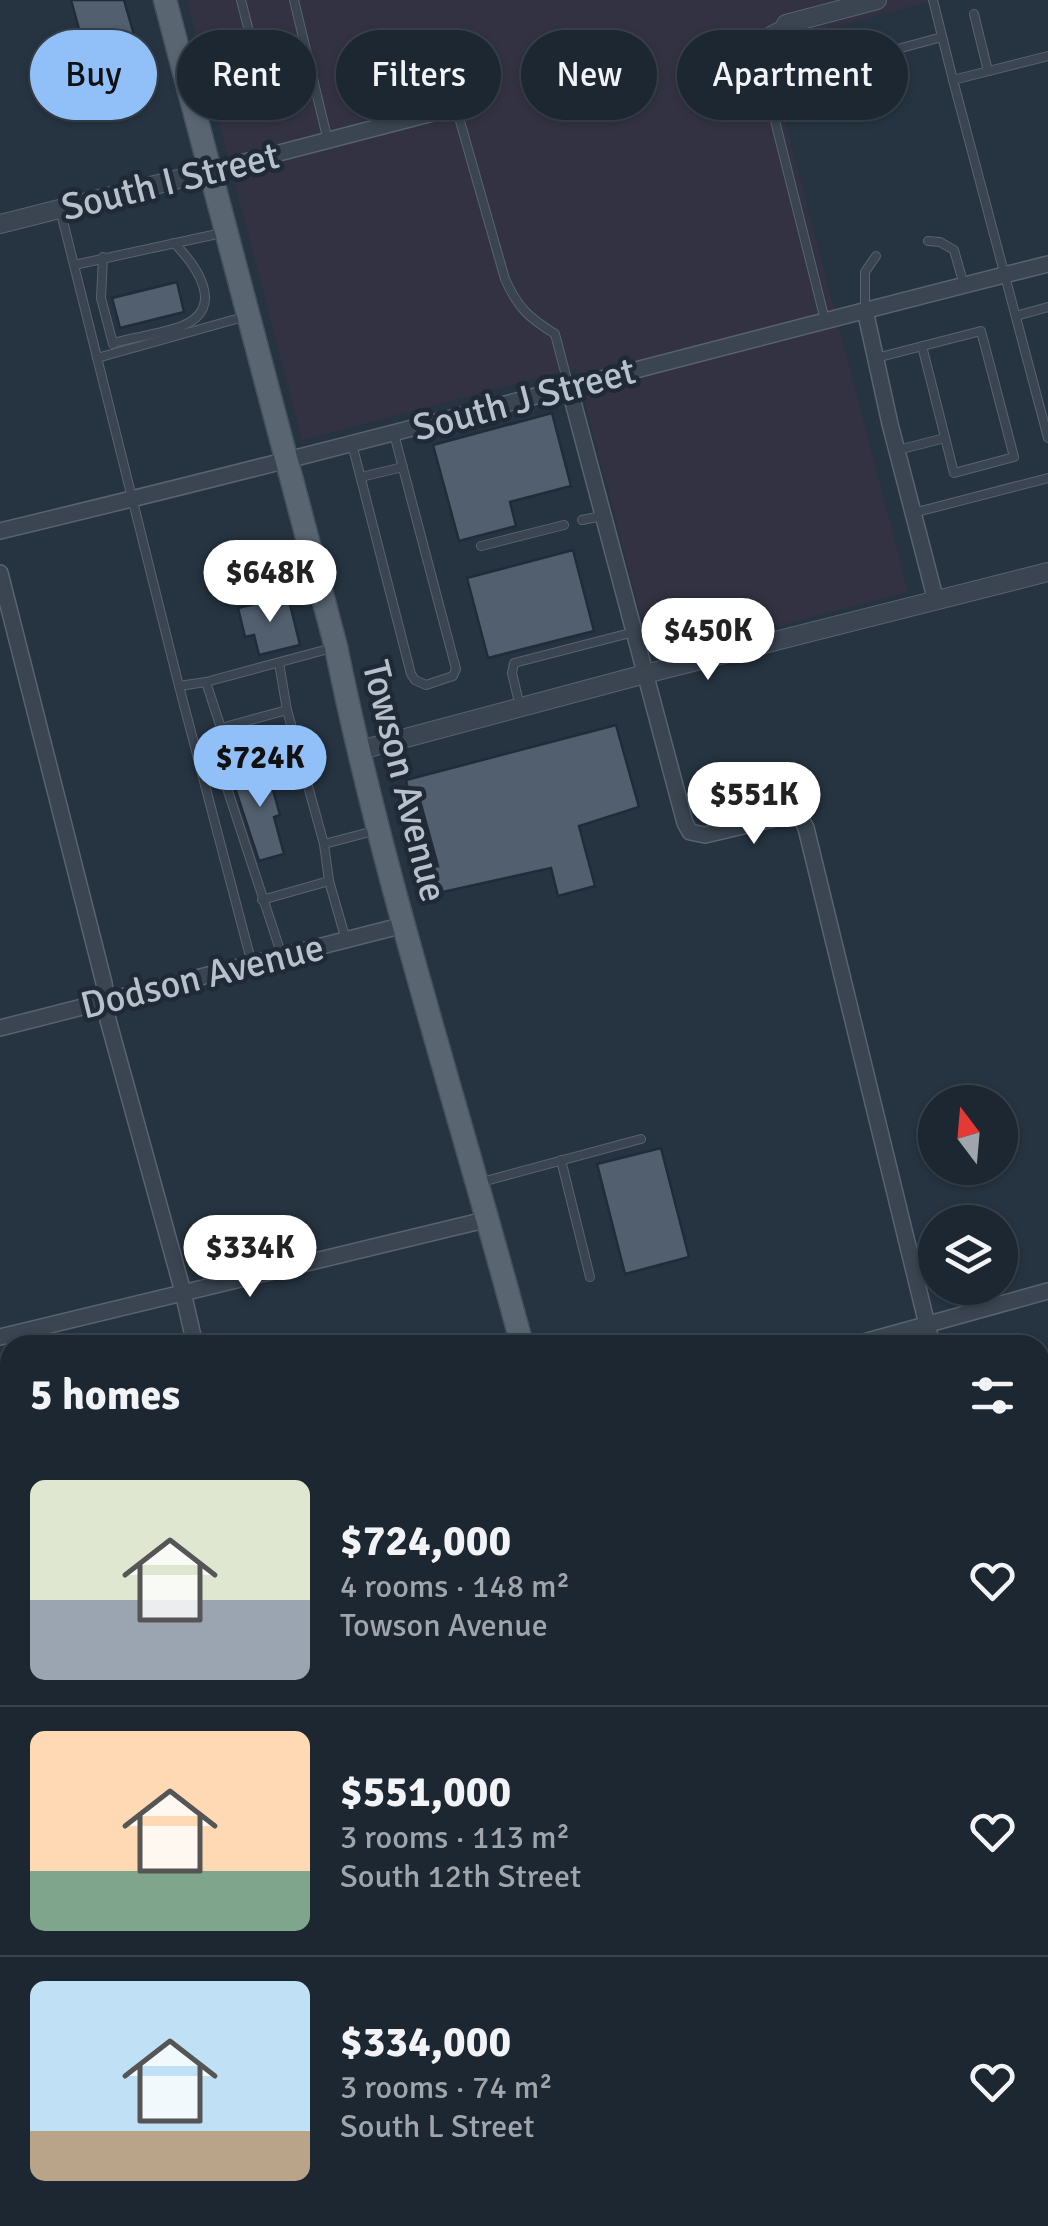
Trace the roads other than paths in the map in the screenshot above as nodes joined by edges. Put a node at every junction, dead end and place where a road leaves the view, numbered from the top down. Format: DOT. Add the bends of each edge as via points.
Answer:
graph roads {
  1 [pos="165,0"];
  2 [pos="241,0"];
  3 [pos="294,0"];
  4 [pos="878,0"];
  5 [pos="932,0"];
  6 [pos="974,14"];
  7 [pos="792,22"];
  8 [pos="249,30"];
  9 [pos="301,30"];
  10 [pos="796,30"];
  11 [pos="942,37"];
  12 [pos="908,46"];
  13 [pos="1048,56"];
  14 [pos="988,71"];
  15 [pos="953,80"];
  16 [pos="316,92"];
  17 [pos="407,120"];
  18 [pos="460,120"];
  19 [pos="328,141"];
  20 [pos="210,172"];
  21 [pos="60,209"];
  22 [pos="0,224"];
  23 [pos="226,232"];
  24 [pos="928,242"];
  25 [pos="174,244"];
  26 [pos="876,256"];
  27 [pos="104,257"];
  28 [pos="1048,264"];
  29 [pos="74,265"];
  30 [pos="1004,275"];
  31 [pos="964,285"];
  32 [pos="1048,308"];
  33 [pos="866,310"];
  34 [pos="248,316"];
  35 [pos="1016,316"];
  36 [pos="826,320"];
  37 [pos="922,346"];
  38 [pos="114,348"];
  39 [pos="97,358"];
  40 [pos="876,358"];
  41 [pos="569,387"];
  42 [pos="1044,402"];
  43 [pos="394,434"];
  44 [pos="945,438"];
  45 [pos="1048,438"];
  46 [pos="352,444"];
  47 [pos="898,450"];
  48 [pos="288,462"];
  49 [pos="402,466"];
  50 [pos="361,477"];
  51 [pos="1048,478"];
  52 [pos="132,500"];
  53 [pos="914,512"];
  54 [pos="602,516"];
  55 [pos="582,520"];
  56 [pos="564,525"];
  57 [pos="0,532"];
  58 [pos="481,546"];
  59 [pos="1048,572"];
  60 [pos="0,574"];
  61 [pos="936,601"];
  62 [pos="634,632"];
  63 [pos="336,647"];
  64 [pos="279,663"];
  65 [pos="645,674"];
  66 [pos="206,682"];
  67 [pos="179,686"];
  68 [pos="520,708"];
  69 [pos="286,710"];
  70 [pos="221,728"];
  71 [pos="358,750"];
  72 [pos="379,830"];
  73 [pos="324,844"];
  74 [pos="329,882"];
  75 [pos="262,900"];
  76 [pos="404,924"];
  77 [pos="346,940"];
  78 [pos="282,956"];
  79 [pos="252,964"];
  80 [pos="106,1001"];
  81 [pos="0,1028"];
  82 [pos="641,1140"];
  83 [pos="561,1160"];
  84 [pos="478,1183"];
  85 [pos="489,1220"];
  86 [pos="590,1277"];
  87 [pos="1048,1291"];
  88 [pos="183,1292"];
  89 [pos="928,1326"];
  90 [pos="8,1335"];
  91 [pos="193,1335"];
  92 [pos="519,1335"];
  93 [pos="892,1335"];
  94 [pos="930,1335"];
  1 -- 20 [label="main road, Towson Avenue"];
  2 -- 8 [label="lane"];
  3 -- 9 [label="lane"];
  4 -- 7 [label="street"];
  5 -- 11 [label="lane"];
  6 -- 14 [label="lane"];
  7 -- 10 [label="lane"];
  7 -- 36 [label="lane" via="761,38 758,53"];
  11 -- 12 [label="lane"];
  11 -- 15 [label="lane"];
  13 -- 14 [label="lane"];
  14 -- 15 [label="lane"];
  15 -- 30 [label="lane"];
  16 -- 19 [label="lane"];
  17 -- 19 [label="street, South I Street"];
  18 -- 41 [label="lane" via="505,278 516,302 556,334"];
  19 -- 20 [label="street, South I Street"];
  20 -- 21 [label="street, South I Street"];
  20 -- 23 [label="main road, Towson Avenue"];
  21 -- 22 [label="street, South I Street"];
  21 -- 29 [label="lane"];
  23 -- 25 [label="lane"];
  23 -- 34 [label="main road, Towson Avenue"];
  24 -- 31 [label="lane" via="954,250"];
  25 -- 27 [label="lane"];
  25 -- 38 [label="lane" via="200,274 205,292 199,314"];
  26 -- 33 [label="lane" via="865,272"];
  27 -- 29 [label="lane"];
  27 -- 38 [label="lane" via="100,298"];
  28 -- 30 [label="street, South J Street"];
  29 -- 39 [label="lane"];
  30 -- 31 [label="street, South J Street"];
  30 -- 35 [label="lane"];
  31 -- 33 [label="street, South J Street"];
  32 -- 35 [label="lane"];
  33 -- 36 [label="street, South J Street"];
  33 -- 40 [label="street"];
  34 -- 38 [label="lane"];
  34 -- 48 [label="main road, Towson Avenue"];
  35 -- 42 [label="lane"];
  36 -- 41 [label="street, South J Street"];
  37 -- 40 [label="lane"];
  37 -- 44 [label="lane"];
  37 -- 44 [label="lane" via="981,331 1014,457 954,473"];
  38 -- 39 [label="lane"];
  39 -- 52 [label="lane"];
  40 -- 47 [label="street"];
  41 -- 43 [label="street, South J Street"];
  41 -- 54 [label="street"];
  42 -- 45 [label="lane"];
  43 -- 46 [label="street, South J Street"];
  43 -- 49 [label="lane"];
  44 -- 47 [label="lane"];
  46 -- 48 [label="street, South J Street"];
  46 -- 50 [label="lane"];
  47 -- 53 [label="street"];
  48 -- 52 [label="street, South J Street"];
  48 -- 63 [label="main road, Towson Avenue"];
  49 -- 50 [label="lane"];
  49 -- 50 [label="lane" via="456,670 426,685 412,674"];
  51 -- 53 [label="lane"];
  52 -- 57 [label="street, South J Street"];
  52 -- 67 [label="lane"];
  53 -- 61 [label="street"];
  54 -- 55 [label="lane"];
  54 -- 62 [label="street"];
  56 -- 58 [label="lane"];
  59 -- 61 [label="street"];
  60 -- 80 [label="street"];
  61 -- 65 [label="street"];
  62 -- 65 [label="street"];
  62 -- 68 [label="lane" via="514,664"];
  63 -- 64 [label="lane"];
  63 -- 71 [label="main road, Towson Avenue"];
  64 -- 66 [label="lane"];
  64 -- 69 [label="lane"];
  65 -- 68 [label="street"];
  65 -- 89 [label="street" via="690,832 705,835 789,816 806,828"];
  66 -- 67 [label="lane"];
  66 -- 70 [label="lane"];
  67 -- 79 [label="lane"];
  68 -- 71 [label="street"];
  69 -- 70 [label="lane"];
  69 -- 73 [label="lane"];
  70 -- 75 [label="lane" via="224,782"];
  71 -- 72 [label="main road, Towson Avenue"];
  72 -- 73 [label="lane"];
  72 -- 76 [label="main road, Towson Avenue"];
  73 -- 74 [label="lane"];
  74 -- 75 [label="lane"];
  74 -- 77 [label="lane"];
  75 -- 78 [label="lane"];
  76 -- 77 [label="street, Dodson Avenue"];
  76 -- 84 [label="main road, Towson Avenue"];
  77 -- 78 [label="street, Dodson Avenue"];
  78 -- 79 [label="street, Dodson Avenue"];
  79 -- 80 [label="street, Dodson Avenue"];
  80 -- 81 [label="street, Dodson Avenue"];
  80 -- 88 [label="street"];
  82 -- 83 [label="lane"];
  83 -- 84 [label="lane"];
  83 -- 86 [label="lane"];
  84 -- 85 [label="main road, Towson Avenue"];
  85 -- 88 [label="street"];
  85 -- 92 [label="main road, Towson Avenue"];
  87 -- 89 [label="street"];
  88 -- 90 [label="street"];
  88 -- 91 [label="street"];
  89 -- 93 [label="street"];
  89 -- 94 [label="street"];
}
